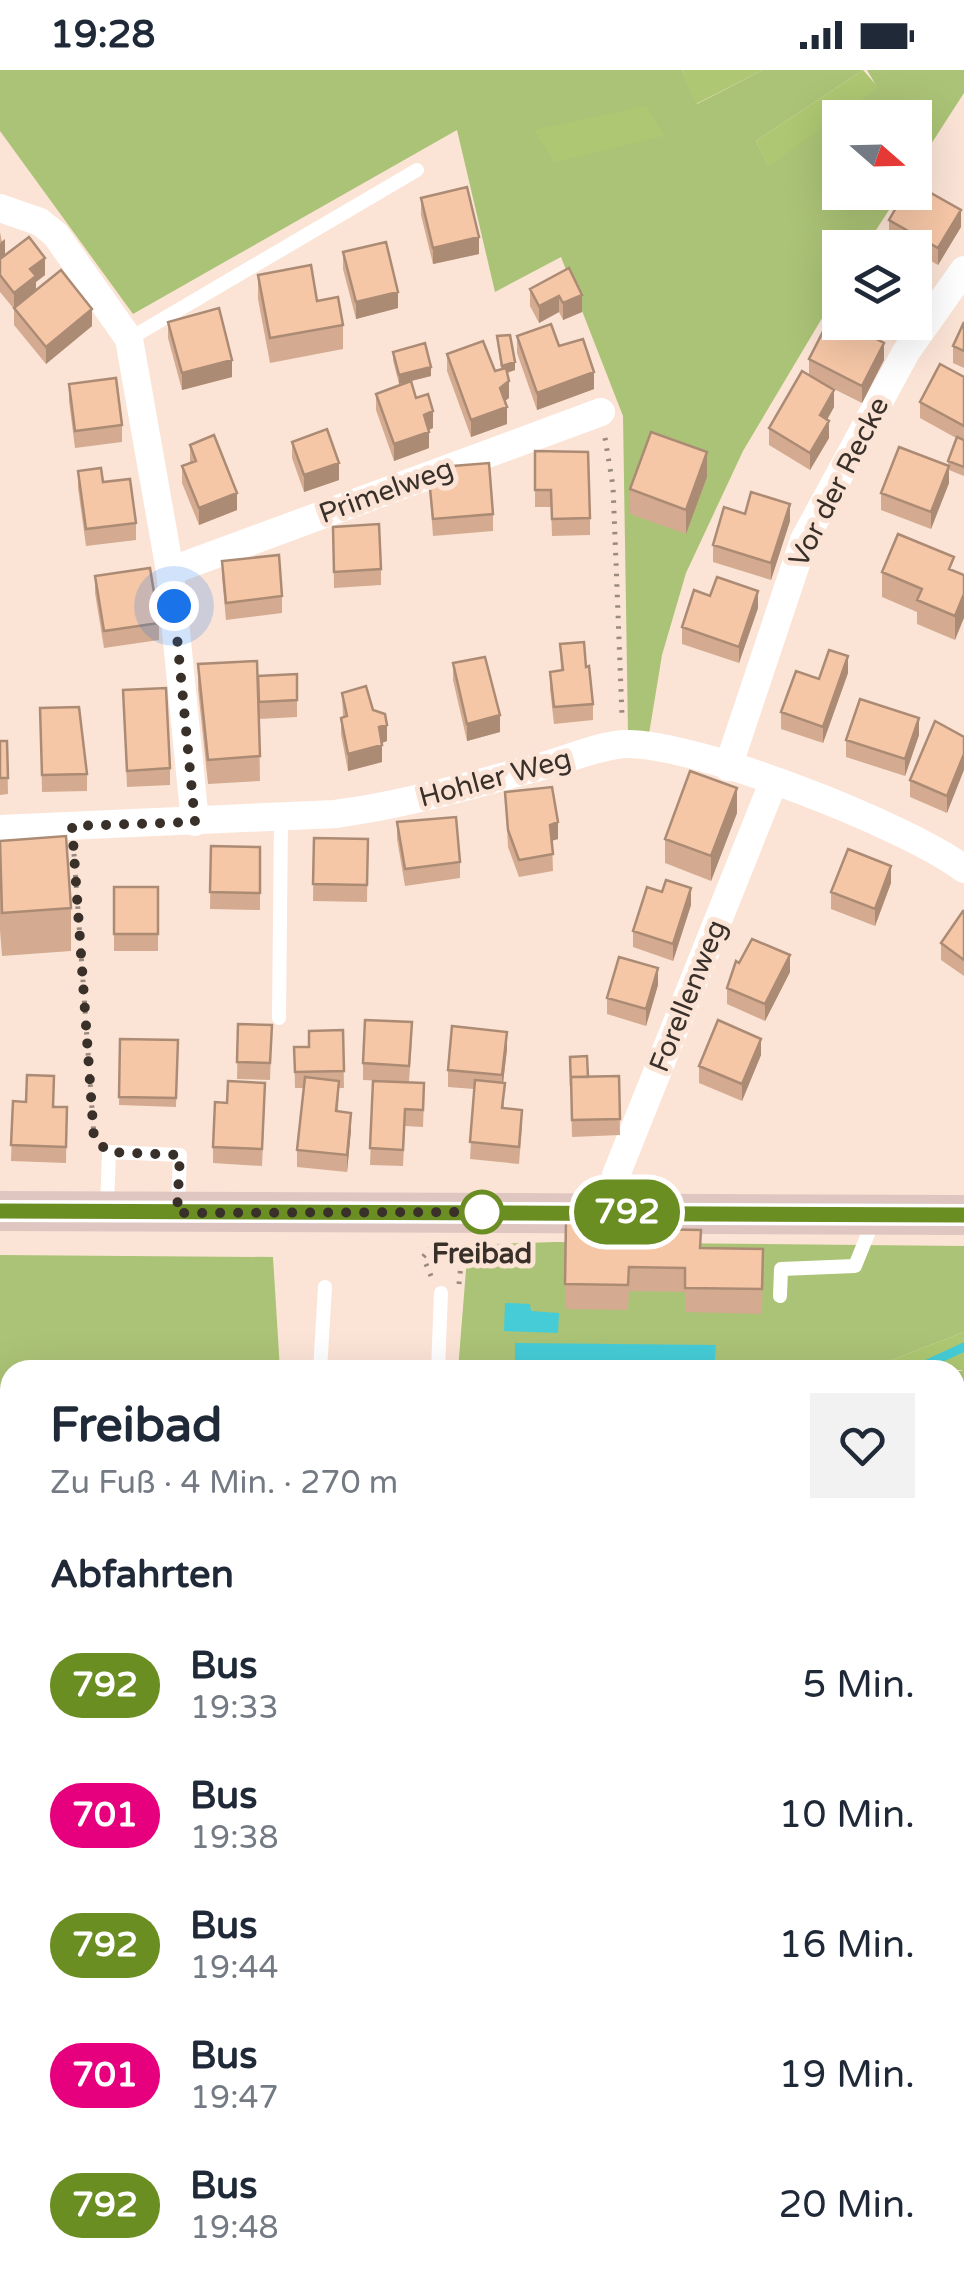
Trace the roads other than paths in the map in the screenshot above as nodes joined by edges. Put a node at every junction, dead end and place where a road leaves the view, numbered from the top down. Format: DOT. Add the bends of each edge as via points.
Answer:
graph roads {
  1 [pos="417,170"];
  2 [pos="0,208"];
  3 [pos="964,270"];
  4 [pos="129,340"];
  5 [pos="601,412"];
  6 [pos="170,571"];
  7 [pos="728,767"];
  8 [pos="774,783"];
  9 [pos="281,817"];
  10 [pos="195,822"];
  11 [pos="0,829"];
  12 [pos="964,870"];
  13 [pos="280,1018"];
  14 [pos="0,1211"];
  15 [pos="106,1212"];
  16 [pos="612,1212"];
  17 [pos="177,1213"];
  18 [pos="876,1214"];
  19 [pos="964,1215"];
  20 [pos="325,1287"];
  21 [pos="440,1293"];
  22 [pos="780,1296"];
  23 [pos="321,1360"];
  24 [pos="438,1360"];
  1 -- 4 [label="lane"];
  2 -- 4 [label="street" via="56,235"];
  3 -- 7 [label="street, Vor der Recke" via="906,352 804,540"];
  4 -- 6 [label="street"];
  5 -- 6 [label="street, Primelweg"];
  6 -- 10 [label="street"];
  7 -- 8 [label="street, Hohler Weg"];
  7 -- 9 [label="street, Hohler Weg" via="623,744 382,808"];
  8 -- 12 [label="street, Hohler Weg" via="882,822"];
  8 -- 16 [label="street, Forellenweg" via="616,1176"];
  9 -- 10 [label="street, Hohler Weg"];
  9 -- 13 [label="lane"];
  10 -- 11 [label="street, Hohler Weg"];
  14 -- 15 [label="main road"];
  15 -- 17 [label="main road"];
  15 -- 17 [label="lane" via="109,1152 180,1155"];
  16 -- 17 [label="main road"];
  16 -- 18 [label="main road"];
  18 -- 19 [label="main road"];
  18 -- 22 [label="lane" via="855,1266 781,1269"];
  20 -- 23 [label="lane"];
  21 -- 24 [label="lane"];
}
